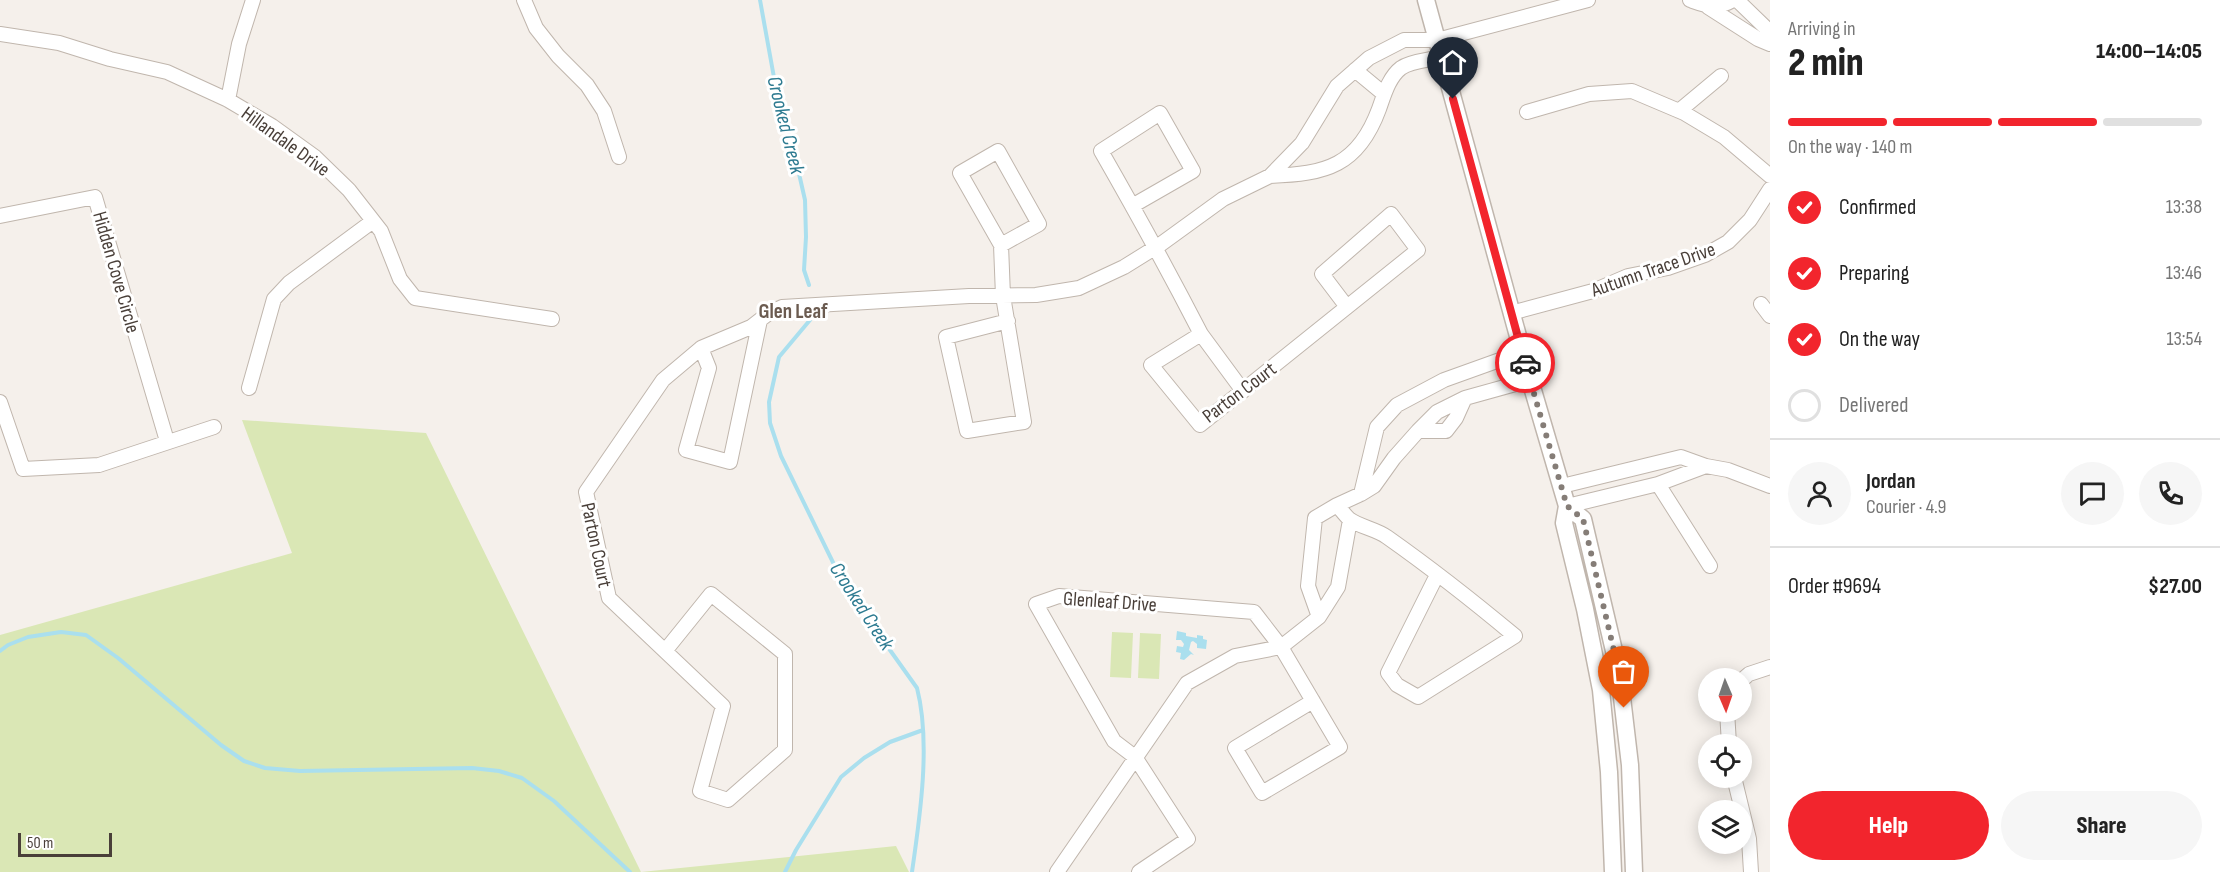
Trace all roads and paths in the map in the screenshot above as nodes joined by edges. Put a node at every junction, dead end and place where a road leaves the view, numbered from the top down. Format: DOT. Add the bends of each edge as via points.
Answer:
graph roads {
  1 [pos="253,0"];
  2 [pos="524,0"];
  3 [pos="1426,0"];
  4 [pos="1588,0"];
  5 [pos="1690,0"];
  6 [pos="1735,0"];
  7 [pos="1708,7"];
  8 [pos="1770,32"];
  9 [pos="0,34"];
  10 [pos="1770,44"];
  11 [pos="1439,48"];
  12 [pos="1356,70"];
  13 [pos="1721,76"];
  14 [pos="1384,94"];
  15 [pos="228,100"];
  16 [pos="1680,111"];
  17 [pos="1527,112"];
  18 [pos="619,157"];
  19 [pos="1270,176"];
  20 [pos="1770,176"];
  21 [pos="1770,189"];
  22 [pos="1132,206"];
  23 [pos="0,216"];
  24 [pos="373,221"];
  25 [pos="1001,245"];
  26 [pos="1156,247"];
  27 [pos="1003,296"];
  28 [pos="1761,304"];
  29 [pos="1347,307"];
  30 [pos="1511,312"];
  31 [pos="1770,316"];
  32 [pos="552,319"];
  33 [pos="760,320"];
  34 [pos="1008,321"];
  35 [pos="1201,334"];
  36 [pos="701,348"];
  37 [pos="1522,352"];
  38 [pos="1530,380"];
  39 [pos="249,388"];
  40 [pos="1243,391"];
  41 [pos="1465,398"];
  42 [pos="0,402"];
  43 [pos="214,427"];
  44 [pos="1418,431"];
  45 [pos="167,441"];
  46 [pos="1706,466"];
  47 [pos="1658,484"];
  48 [pos="1562,486"];
  49 [pos="1770,486"];
  50 [pos="1361,494"];
  51 [pos="1337,505"];
  52 [pos="1567,506"];
  53 [pos="1350,520"];
  54 [pos="1710,566"];
  55 [pos="1437,575"];
  56 [pos="1318,617"];
  57 [pos="1281,647"];
  58 [pos="665,651"];
  59 [pos="1770,667"];
  60 [pos="1752,674"];
  61 [pos="1313,701"];
  62 [pos="1136,757"];
  63 [pos="1737,788"];
  64 [pos="1057,872"];
  65 [pos="1138,872"];
  66 [pos="1613,872"];
  67 [pos="1634,872"];
  68 [pos="1751,872"];
  1 -- 15 [label="street"];
  2 -- 18 [label="street" via="536,28 587,85 604,111"];
  3 -- 11 [label="street"];
  4 -- 11 [label="street"];
  5 -- 7 [label="street"];
  6 -- 7 [label="street"];
  6 -- 8 [label="street"];
  7 -- 10 [label="street"];
  9 -- 15 [label="street, Hillandale Drive" via="59,44 167,72"];
  11 -- 12 [label="street, Parton Court" via="1404,40 1369,58"];
  11 -- 14 [label="street, Parton Court" via="1402,67"];
  11 -- 30 [label="street"];
  12 -- 14 [label="street"];
  12 -- 19 [label="street, Parton Court" via="1337,86 1302,143"];
  13 -- 16 [label="street"];
  14 -- 19 [label="street, Parton Court" via="1360,146 1334,166 1303,175"];
  15 -- 24 [label="street, Hillandale Drive" via="315,157 349,190"];
  16 -- 17 [label="street" via="1632,91 1589,94"];
  16 -- 20 [label="street" via="1724,137"];
  19 -- 26 [label="street, Parton Court" via="1223,199"];
  21 -- 30 [label="street, Autumn Trace Drive" via="1750,220 1728,242 1705,255"];
  22 -- 22 [label="street" via="1101,151 1160,113 1193,171"];
  22 -- 26 [label="street"];
  23 -- 45 [label="street, Hidden Cove Circle" via="96,197"];
  24 -- 32 [label="street, Hillandale Drive" via="381,231 400,279 415,298"];
  24 -- 39 [label="street" via="289,283 274,299"];
  25 -- 25 [label="street" via="1039,224 998,151 960,173"];
  25 -- 27 [label="street"];
  26 -- 27 [label="street, Parton Court" via="1079,288"];
  26 -- 35 [label="street"];
  27 -- 33 [label="street, Parton Court" via="782,307"];
  27 -- 34 [label="street"];
  28 -- 31 [label="street"];
  29 -- 29 [label="street, Parton Court" via="1322,274 1391,214 1418,250"];
  29 -- 40 [label="street, Parton Court"];
  30 -- 37 [label="street"];
  33 -- 36 [label="street, Parton Court"];
  33 -- 36 [label="street" via="730,462 686,450 709,368"];
  34 -- 34 [label="street" via="946,338 968,431 1024,422"];
  35 -- 40 [label="street"];
  35 -- 40 [label="street, Parton Court" via="1151,365 1200,425"];
  36 -- 58 [label="street, Parton Court" via="663,380 586,492 609,598"];
  37 -- 38 [label="street"];
  37 -- 50 [label="street" via="1444,380 1397,405 1377,428"];
  38 -- 41 [label="street"];
  38 -- 48 [label="street"];
  41 -- 44 [label="street" via="1437,412"];
  41 -- 44 [label="street" via="1446,431"];
  42 -- 45 [label="street" via="23,469 99,465"];
  43 -- 45 [label="street"];
  44 -- 50 [label="street" via="1374,486"];
  46 -- 47 [label="street"];
  46 -- 48 [label="street" via="1682,457"];
  46 -- 49 [label="street"];
  47 -- 52 [label="street"];
  47 -- 54 [label="street"];
  48 -- 52 [label="street"];
  50 -- 51 [label="street"];
  51 -- 53 [label="street"];
  51 -- 56 [label="street" via="1315,518 1308,586"];
  52 -- 66 [label="street" via="1564,523 1600,690 1609,772"];
  52 -- 67 [label="street" via="1583,519 1619,672 1630,765"];
  53 -- 55 [label="street" via="1384,535"];
  53 -- 56 [label="street" via="1338,587"];
  55 -- 55 [label="street" via="1515,636 1418,697 1397,685 1388,673"];
  56 -- 57 [label="street"];
  57 -- 61 [label="street, Glenleaf Drive"];
  57 -- 62 [label="street" via="1235,656 1187,683"];
  57 -- 62 [label="street, Glenleaf Drive" via="1254,612 1059,596 1035,604 1114,741"];
  58 -- 58 [label="street, Parton Court" via="723,706 700,790 728,801 785,750 785,654 711,594"];
  59 -- 60 [label="street"];
  61 -- 61 [label="street, Glenleaf Drive" via="1340,747 1262,793 1235,748"];
  62 -- 64 [label="street"];
  62 -- 65 [label="street, Glenleaf Drive" via="1188,839"];
  63 -- 68 [label="street" via="1749,839"];
}
